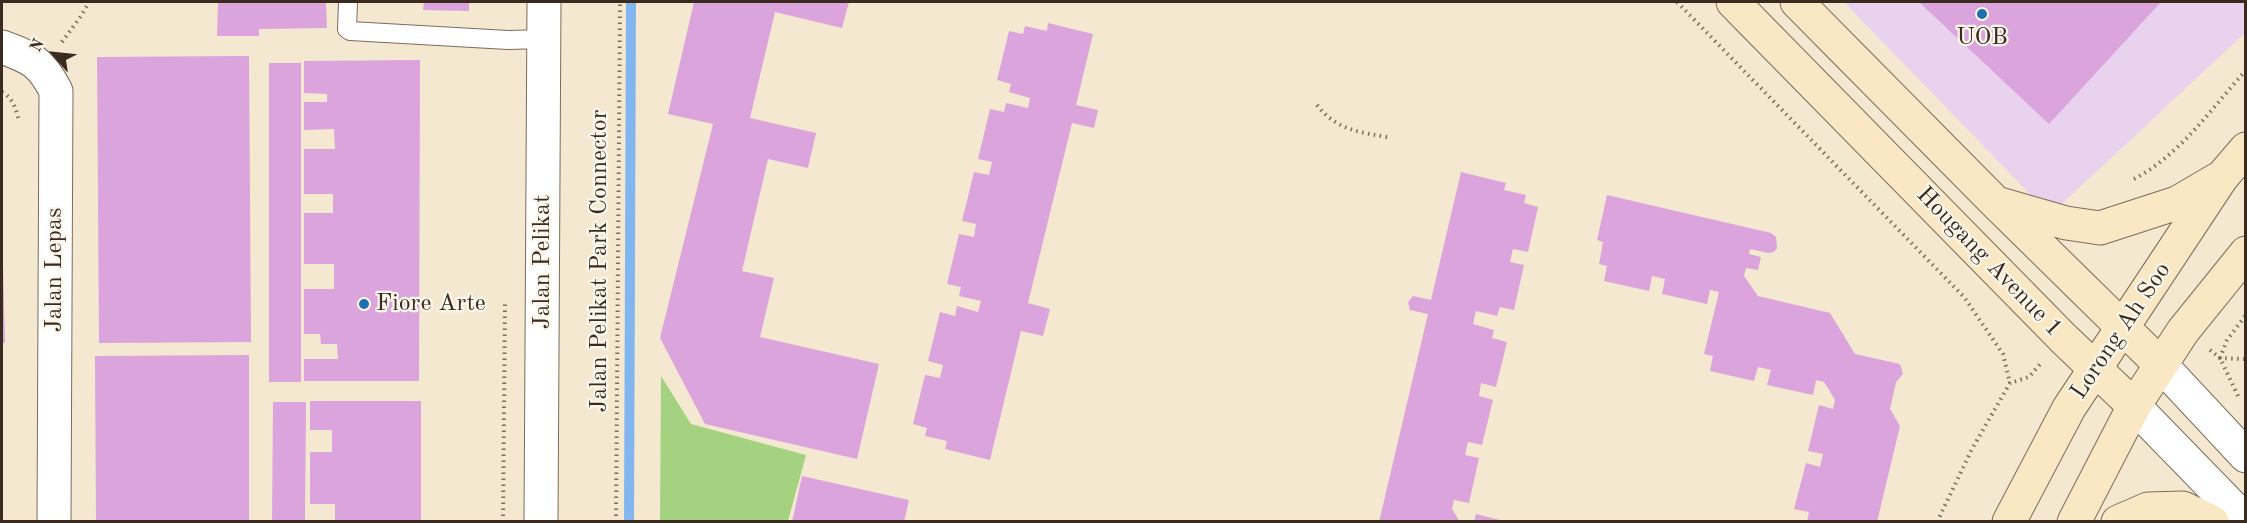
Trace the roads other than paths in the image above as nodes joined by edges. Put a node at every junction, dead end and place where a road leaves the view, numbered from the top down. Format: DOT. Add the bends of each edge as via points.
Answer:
graph roads {
  1 [pos="348,2"];
  2 [pos="544,2"];
  3 [pos="1733,2"];
  4 [pos="1797,2"];
  5 [pos="544,39"];
  6 [pos="2,47"];
  7 [pos="2246,149"];
  8 [pos="2222,177"];
  9 [pos="1995,202"];
  10 [pos="2246,253"];
  11 [pos="2123,326"];
  12 [pos="2161,365"];
  13 [pos="2095,369"];
  14 [pos="2134,406"];
  15 [pos="2246,456"];
  16 [pos="2246,521"];
  17 [pos="54,522"];
  18 [pos="541,522"];
  19 [pos="2009,522"];
  20 [pos="2074,522"];
  21 [pos="2118,522"];
  22 [pos="2212,522"];
  1 -- 5 [label="lane" via="350,31"];
  2 -- 5 [label="street, Jalan Pelikat"];
  3 -- 13 [label="main road, Hougang Avenue 1"];
  4 -- 9 [label="main road, Hougang Avenue 1"];
  5 -- 18 [label="street, Jalan Pelikat"];
  6 -- 17 [label="street, Jalan Lepas" via="24,55 46,71 56,91"];
  7 -- 8 [label="main road, Lorong Ah Soo"];
  8 -- 9 [label="main road" via="2177,203 2100,228 2066,223"];
  8 -- 11 [label="main road, Lorong Ah Soo"];
  9 -- 11 [label="main road, Hougang Avenue 1"];
  10 -- 12 [label="main road" via="2183,331"];
  11 -- 12 [label="main road, Hougang Avenue 1"];
  11 -- 13 [label="main road, Lorong Ah Soo"];
  12 -- 14 [label="main road"];
  12 -- 15 [label="street, Hougang Avenue 1"];
  13 -- 14 [label="main road, Hougang Avenue 1"];
  13 -- 19 [label="main road, Lorong Ah Soo" via="2069,408"];
  14 -- 16 [label="street, Hougang Avenue 1"];
  14 -- 20 [label="main road"];
  21 -- 22 [label="main road" via="2148,509 2183,508"];
}
